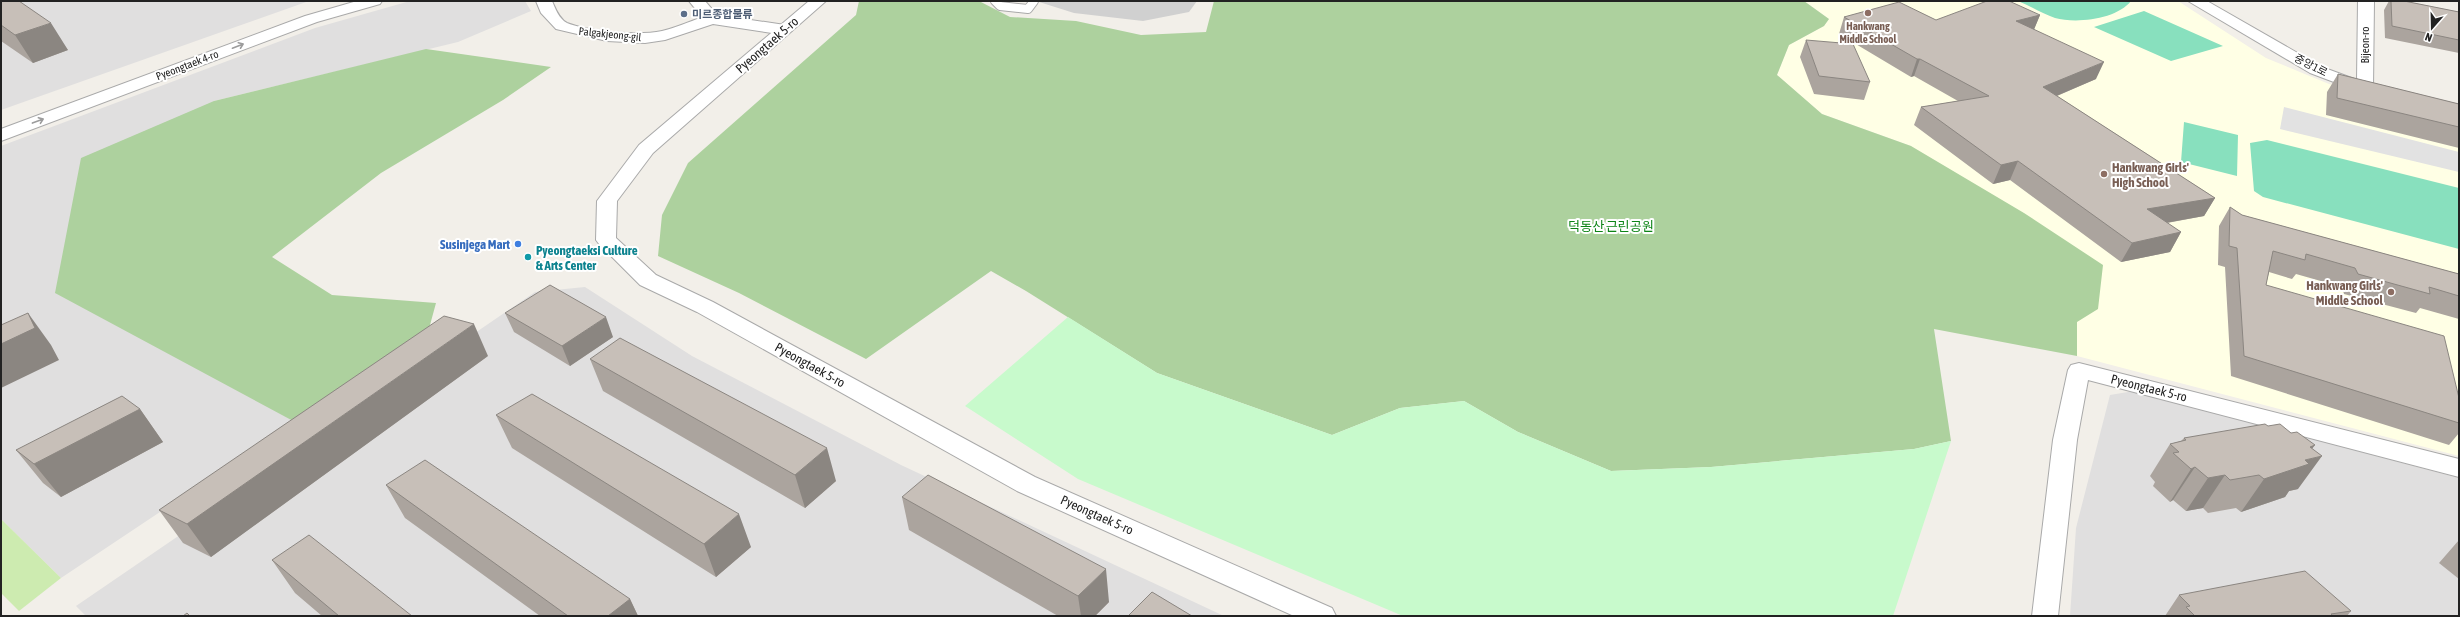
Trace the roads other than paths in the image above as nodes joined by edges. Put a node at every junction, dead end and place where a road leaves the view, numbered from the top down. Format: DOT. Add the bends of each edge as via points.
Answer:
graph roads {
  1 [pos="332,1"];
  2 [pos="374,1"];
  3 [pos="544,1"];
  4 [pos="697,1"];
  5 [pos="818,1"];
  6 [pos="995,1"];
  7 [pos="1034,1"];
  8 [pos="2196,1"];
  9 [pos="2366,1"];
  10 [pos="712,19"];
  11 [pos="785,30"];
  12 [pos="2372,90"];
  13 [pos="1,122"];
  14 [pos="1,135"];
  15 [pos="2459,468"];
  16 [pos="1322,616"];
  17 [pos="2045,616"];
  1 -- 13 [label="street, Pyeongtaek 4-ro"];
  14 -- 2 [label="street, Pyeongtaek 4-ro, one-way" via="311,19"];
  3 -- 10 [label="street, Palgakjeong-gil" via="549,13 561,26 607,36 665,36"];
  4 -- 10 [label="street"];
  5 -- 11 [label="street, Pyeongtaek 5-ro"];
  6 -- 7 [label="lane" via="1000,6 1028,9"];
  8 -- 12 [label="street, 중앙1로" via="2316,70"];
  9 -- 12 [label="street, Bijeon-ro"];
  10 -- 11 [label="street, Palgakjeong-gil"];
  11 -- 16 [label="street, Pyeongtaek 5-ro" via="646,149 608,201 606,240 648,280 705,308 1026,484"];
  15 -- 17 [label="street, Pyeongtaek 5-ro" via="2079,370 2065,440"];
}
